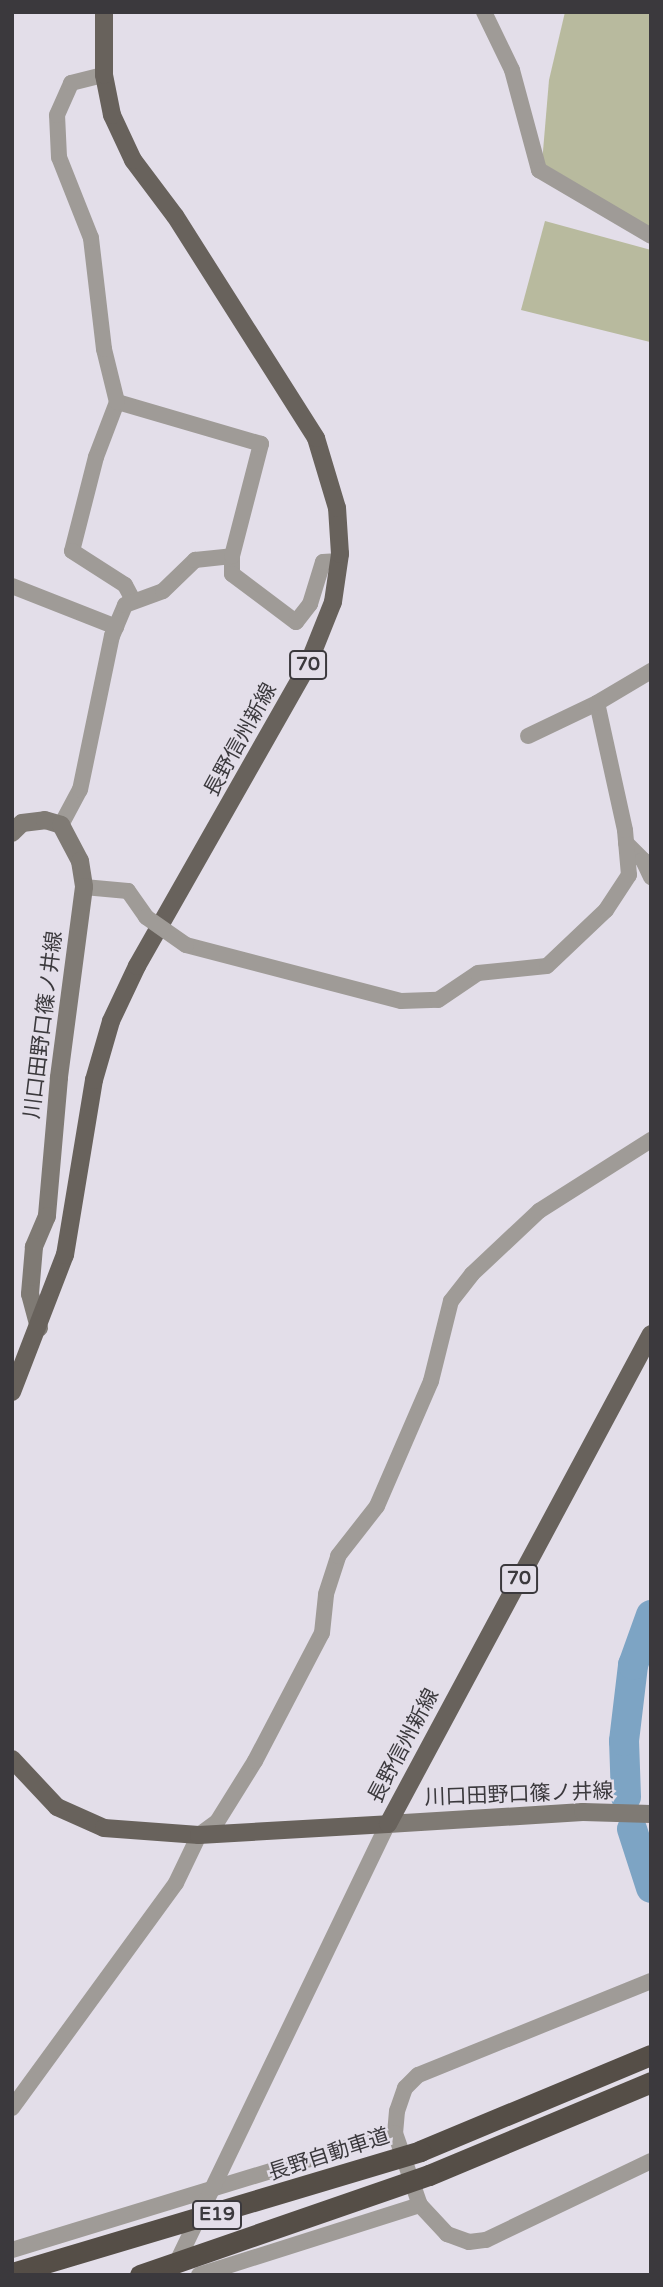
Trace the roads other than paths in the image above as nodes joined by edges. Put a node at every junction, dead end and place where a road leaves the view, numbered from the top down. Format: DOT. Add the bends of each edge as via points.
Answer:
graph roads {
  1 [pos="104,12"];
  2 [pos="484,12"];
  3 [pos="104,75"];
  4 [pos="651,236"];
  5 [pos="117,402"];
  6 [pos="232,556"];
  7 [pos="339,561"];
  8 [pos="12,586"];
  9 [pos="133,600"];
  10 [pos="116,626"];
  11 [pos="651,671"];
  12 [pos="597,703"];
  13 [pos="528,736"];
  14 [pos="61,825"];
  15 [pos="12,834"];
  16 [pos="626,843"];
  17 [pos="651,877"];
  18 [pos="84,887"];
  19 [pos="651,1140"];
  20 [pos="39,1328"];
  21 [pos="651,1334"];
  22 [pos="12,1392"];
  23 [pos="12,1759"];
  24 [pos="651,1814"];
  25 [pos="388,1824"];
  26 [pos="199,1835"];
  27 [pos="651,1980"];
  28 [pos="651,2055"];
  29 [pos="651,2082"];
  30 [pos="12,2108"];
  31 [pos="395,2133"];
  32 [pos="651,2161"];
  33 [pos="213,2190"];
  34 [pos="420,2206"];
  35 [pos="12,2250"];
  36 [pos="12,2273"];
  37 [pos="140,2275"];
  38 [pos="171,2275"];
  39 [pos="199,2275"];
  1 -- 3 [label="main road, 長野信州新線 / 70"];
  2 -- 4 [label="street" via="512,70 539,170"];
  3 -- 5 [label="street" via="71,83 57,115 59,157 91,238 104,349"];
  3 -- 7 [label="main road, 長野信州新線 / 70" via="112,115 133,160 175,216 316,438 337,508"];
  5 -- 6 [label="street" via="261,444"];
  5 -- 9 [label="street" via="96,457 72,551 125,585"];
  6 -- 7 [label="street" via="232,574 296,622 310,604 323,562"];
  6 -- 9 [label="street" via="195,560 163,591"];
  7 -- 20 [label="main road, 長野信州新線 / 70" via="334,602 307,667 137,966 111,1021 94,1080 65,1255"];
  8 -- 10 [label="street"];
  9 -- 10 [label="street"];
  10 -- 14 [label="street" via="80,790"];
  11 -- 12 [label="street"];
  12 -- 13 [label="street"];
  12 -- 16 [label="street"];
  14 -- 15 [label="main road" via="45,820 23,823"];
  14 -- 18 [label="main road, 川口田野口篠ノ井線" via="80,861"];
  16 -- 17 [label="street" via="643,860"];
  16 -- 18 [label="street, bridge" via="629,875 606,910 562,954 547,965 478,973 438,1000 401,1001 186,945 146,917 128,891"];
  18 -- 20 [label="main road, 川口田野口篠ノ井線" via="57,1091 47,1216 34,1248 30,1294"];
  19 -- 26 [label="street" via="539,1211 472,1274 451,1301 430,1381 377,1506 338,1556 322,1633 231,1801 217,1822"];
  20 -- 22 [label="main road, 長野信州新線 / 70"];
  21 -- 25 [label="main road, 長野信州新線 / 70"];
  23 -- 26 [label="main road, 長野信州新線" via="48,1799 78,1819 104,1828"];
  24 -- 25 [label="main road, 川口田野口篠ノ井線" via="583,1812"];
  25 -- 26 [label="main road, 長野信州新線"];
  25 -- 33 [label="street"];
  26 -- 30 [label="street" via="176,1883"];
  27 -- 31 [label="street" via="418,2075 405,2088"];
  28 -- 36 [label="highway, 長野自動車道 / E19, bridge" via="420,2151"];
  29 -- 37 [label="highway, E19, bridge" via="429,2175"];
  31 -- 33 [label="street"];
  31 -- 34 [label="street"];
  32 -- 34 [label="street" via="486,2240 469,2242 447,2234"];
  33 -- 35 [label="street"];
  33 -- 38 [label="street"];
  34 -- 39 [label="street"];
}
